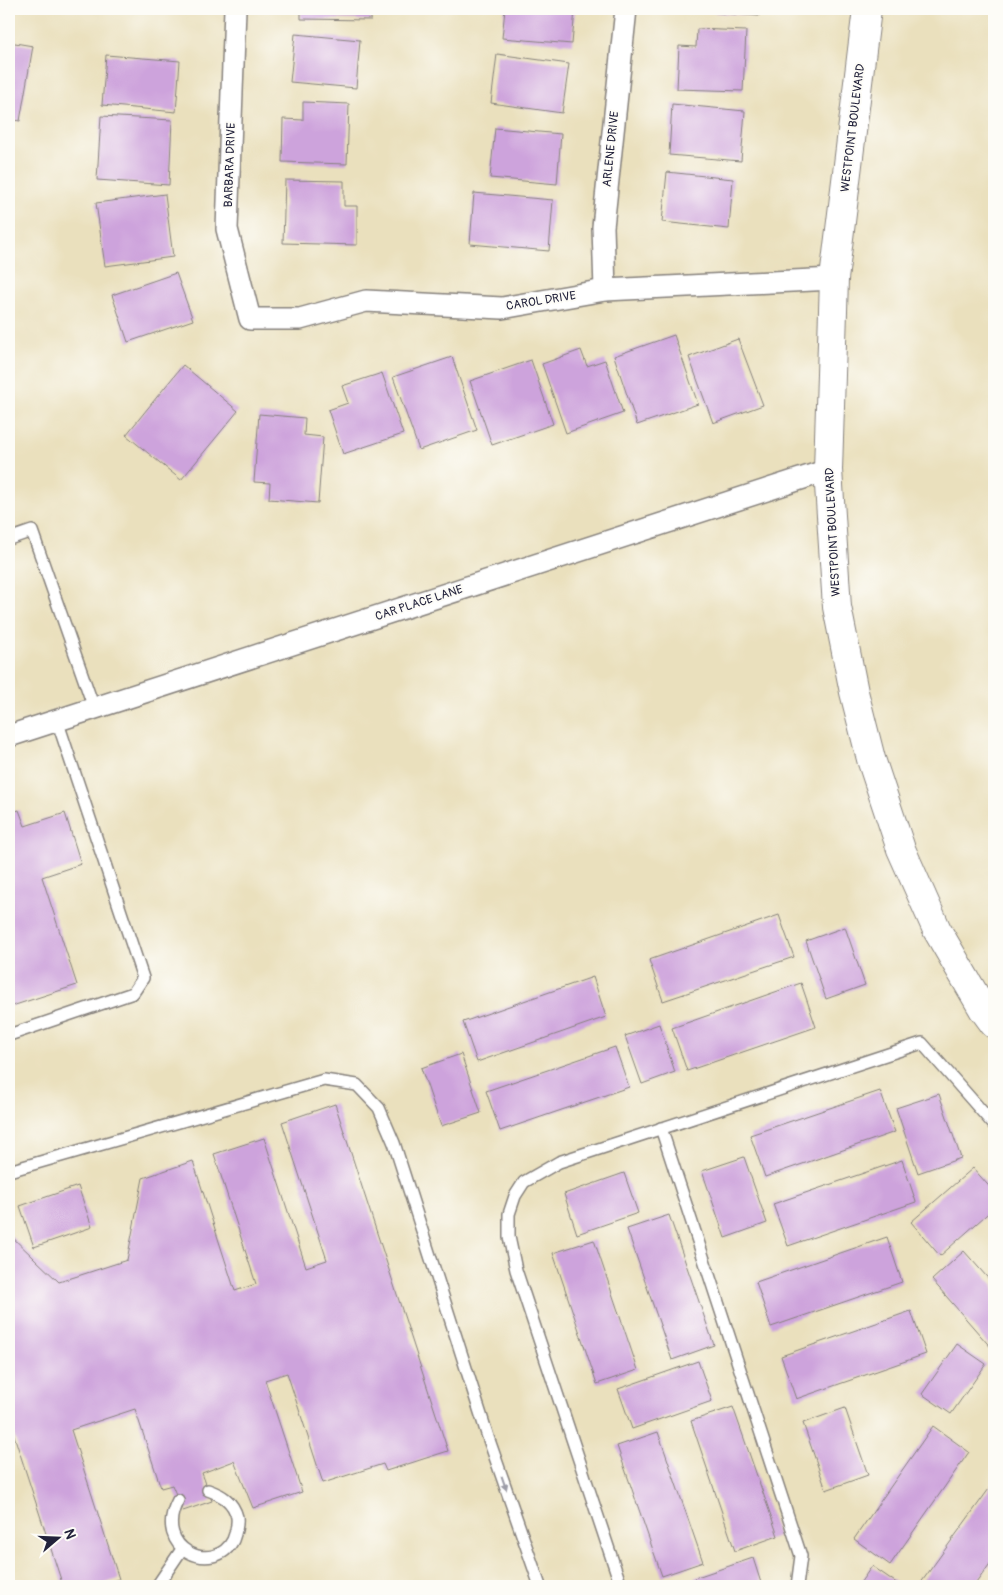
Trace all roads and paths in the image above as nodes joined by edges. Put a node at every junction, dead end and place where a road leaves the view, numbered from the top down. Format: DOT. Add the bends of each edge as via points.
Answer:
graph roads {
  1 [pos="235,9"];
  2 [pos="626,9"];
  3 [pos="867,9"];
  4 [pos="834,279"];
  5 [pos="605,290"];
  6 [pos="250,318"];
  7 [pos="828,470"];
  8 [pos="9,539"];
  9 [pos="94,708"];
  10 [pos="57,720"];
  11 [pos="9,736"];
  12 [pos="994,1024"];
  13 [pos="9,1035"];
  14 [pos="994,1125"];
  15 [pos="661,1128"];
  16 [pos="9,1171"];
  17 [pos="208,1490"];
  18 [pos="178,1500"];
  19 [pos="182,1549"];
  20 [pos="157,1586"];
  21 [pos="540,1586"];
  22 [pos="620,1586"];
  23 [pos="797,1586"];
  1 -- 6 [label="street, BARBARA DRIVE" via="227,229"];
  2 -- 5 [label="street, ARLENE DRIVE" via="603,227"];
  3 -- 4 [label="street, WESTPOINT BOULEVARD"];
  4 -- 5 [label="street, CAROL DRIVE"];
  4 -- 7 [label="street, WESTPOINT BOULEVARD"];
  5 -- 6 [label="street, CAROL DRIVE" via="502,308 366,301 300,319"];
  7 -- 9 [label="street, CAR PLACE LANE"];
  7 -- 12 [label="street, WESTPOINT BOULEVARD" via="837,607 871,759 900,849 937,930"];
  8 -- 9 [label="lane" via="32,531"];
  9 -- 10 [label="street, CAR PLACE LANE"];
  10 -- 11 [label="street, CAR PLACE LANE"];
  10 -- 13 [label="lane" via="143,978 133,993"];
  14 -- 15 [label="lane" via="922,1042"];
  15 -- 22 [label="lane" via="559,1162 524,1182 509,1214 509,1236 516,1270"];
  15 -- 23 [label="lane" via="801,1556"];
  16 -- 21 [label="lane, one-way" via="324,1080 357,1085 379,1108 394,1143"];
  17 -- 19 [label="lane" via="229,1501 236,1516 236,1532 224,1551 214,1556 192,1555"];
  18 -- 19 [label="lane" via="171,1530"];
  19 -- 20 [label="lane"];
}
